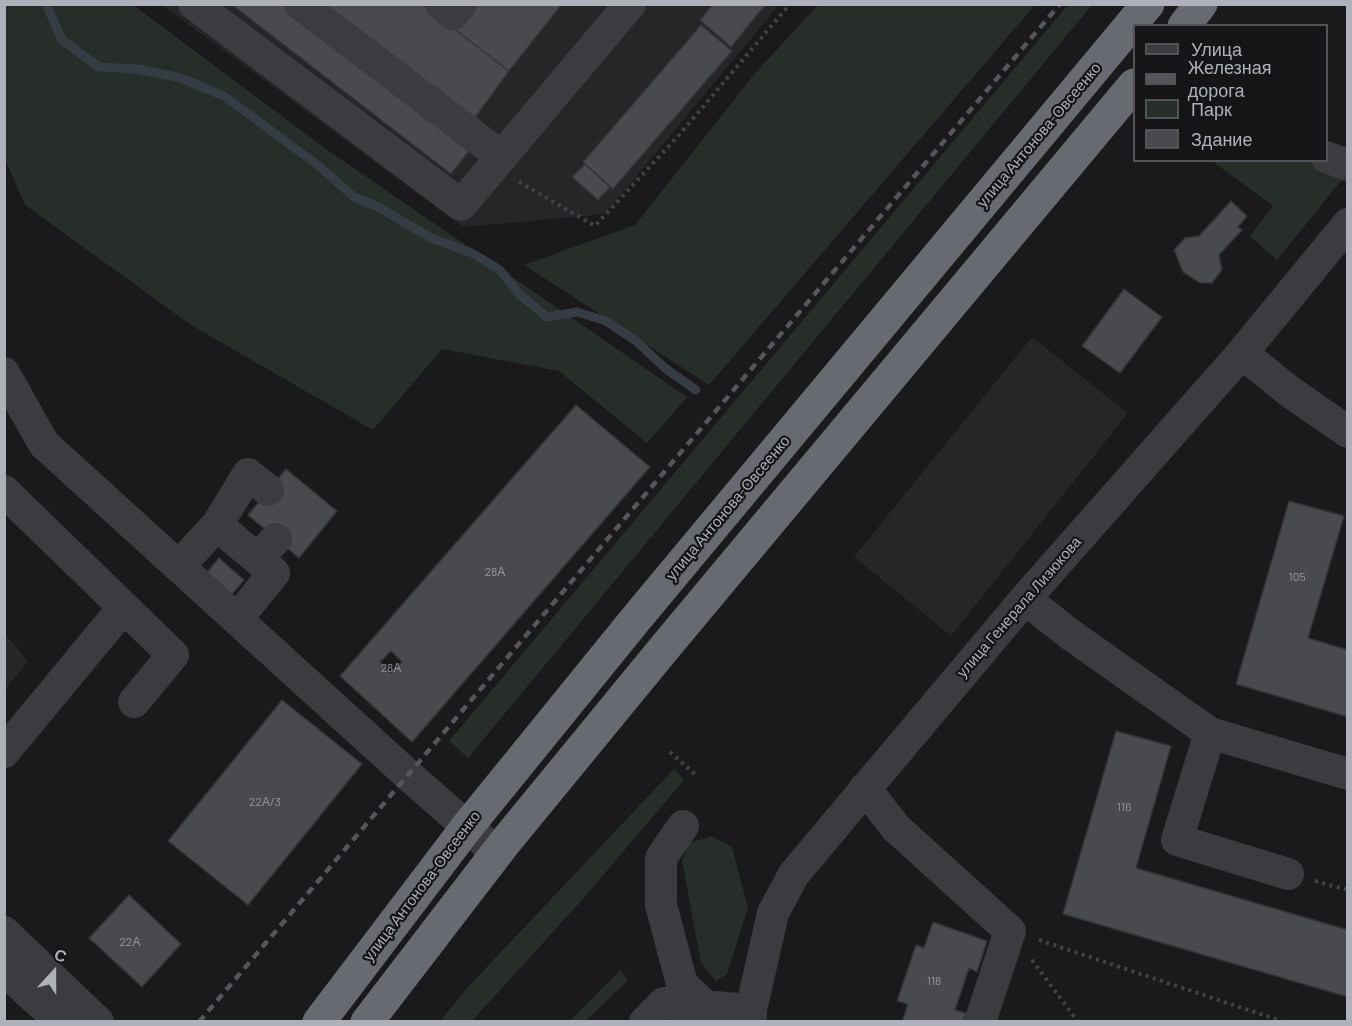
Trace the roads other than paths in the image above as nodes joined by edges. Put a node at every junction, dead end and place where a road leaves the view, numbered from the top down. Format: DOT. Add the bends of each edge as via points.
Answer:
graph roads {
  1 [pos="194,4"];
  2 [pos="300,4"];
  3 [pos="441,4"];
  4 [pos="461,4"];
  5 [pos="630,4"];
  6 [pos="1148,4"];
  7 [pos="1201,4"];
  8 [pos="1186,24"];
  9 [pos="1133,86"];
  10 [pos="1328,158"];
  11 [pos="497,162"];
  12 [pos="1347,165"];
  13 [pos="1347,224"];
  14 [pos="1242,353"];
  15 [pos="4,373"];
  16 [pos="1347,432"];
  17 [pos="268,490"];
  18 [pos="4,491"];
  19 [pos="217,525"];
  20 [pos="179,566"];
  21 [pos="1025,599"];
  22 [pos="124,607"];
  23 [pos="237,620"];
  24 [pos="134,702"];
  25 [pos="1210,733"];
  26 [pos="4,752"];
  27 [pos="1347,774"];
  28 [pos="865,788"];
  29 [pos="683,826"];
  30 [pos="466,827"];
  31 [pos="497,853"];
  32 [pos="1288,874"];
  33 [pos="4,932"];
  34 [pos="4,970"];
  35 [pos="705,1006"];
  36 [pos="751,1016"];
  37 [pos="61,1022"];
  38 [pos="98,1022"];
  39 [pos="319,1022"];
  40 [pos="367,1022"];
  41 [pos="645,1022"];
  42 [pos="980,1022"];
  1 -- 11 [label="street" via="461,205"];
  2 -- 11 [label="street"];
  3 -- 4 [label="street" via="453,14"];
  5 -- 11 [label="street"];
  6 -- 30 [label="highway, улица Антонова-Овсеенко"];
  7 -- 8 [label="highway"];
  9 -- 31 [label="highway"];
  10 -- 12 [label="street"];
  13 -- 14 [label="street, улица Генерала Лизюкова"];
  14 -- 16 [label="street"];
  14 -- 21 [label="street, улица Генерала Лизюкова"];
  15 -- 20 [label="street" via="44,444"];
  17 -- 19 [label="street" via="248,474"];
  18 -- 22 [label="street"];
  19 -- 20 [label="street"];
  19 -- 23 [label="street" via="267,549 274,573"];
  20 -- 23 [label="street"];
  21 -- 25 [label="street"];
  21 -- 28 [label="street, улица Генерала Лизюкова"];
  22 -- 24 [label="street" via="173,655"];
  22 -- 26 [label="street"];
  23 -- 30 [label="street" via="327,717"];
  25 -- 27 [label="street"];
  25 -- 32 [label="street" via="1177,840"];
  28 -- 36 [label="street, улица Генерала Лизюкова" via="794,874 773,914"];
  28 -- 42 [label="street" via="896,828 1010,931"];
  29 -- 35 [label="street" via="661,858 661,905 682,984"];
  30 -- 31 [label="street"];
  30 -- 39 [label="highway, улица Антонова-Овсеенко"];
  31 -- 40 [label="highway"];
  33 -- 38 [label="street"];
  34 -- 37 [label="street"];
  35 -- 36 [label="street"];
  35 -- 41 [label="street" via="664,1003"];
}
